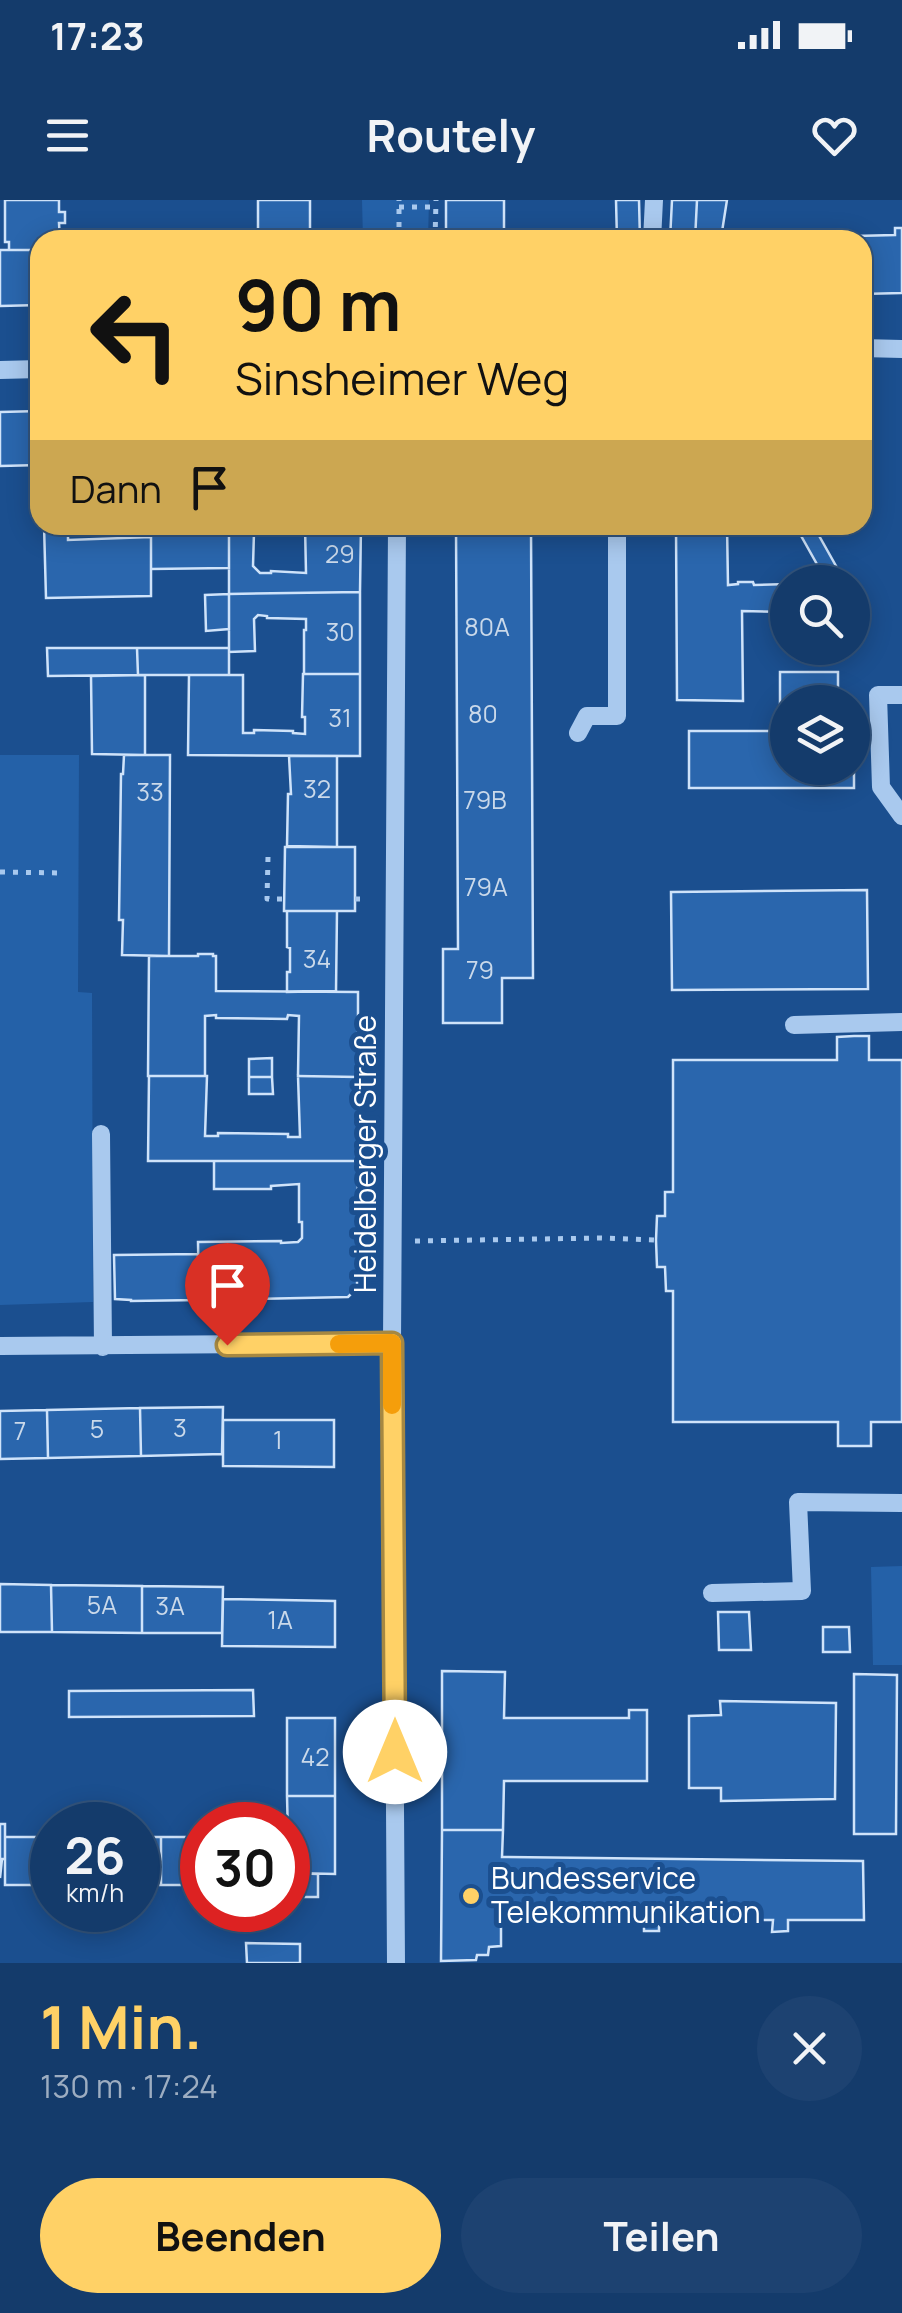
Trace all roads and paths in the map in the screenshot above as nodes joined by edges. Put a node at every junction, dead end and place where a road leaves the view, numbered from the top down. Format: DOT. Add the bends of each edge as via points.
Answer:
graph roads {
  1 [pos="654,200"];
  2 [pos="400,203"];
  3 [pos="436,203"];
  4 [pos="399,230"];
  5 [pos="435,230"];
  6 [pos="652,230"];
  7 [pos="872,348"];
  8 [pos="902,349"];
  9 [pos="30,369"];
  10 [pos="0,370"];
  11 [pos="396,535"];
  12 [pos="616,535"];
  13 [pos="902,695"];
  14 [pos="578,733"];
  15 [pos="902,816"];
  16 [pos="268,857"];
  17 [pos="0,872"];
  18 [pos="65,873"];
  19 [pos="284,899"];
  20 [pos="355,899"];
  21 [pos="366,899"];
  22 [pos="902,1022"];
  23 [pos="794,1025"];
  24 [pos="101,1134"];
  25 [pos="656,1240"];
  26 [pos="393,1241"];
  27 [pos="392,1343"];
  28 [pos="0,1346"];
  29 [pos="103,1347"];
  30 [pos="902,1503"];
  31 [pos="712,1593"];
  32 [pos="396,1963"];
  1 -- 6 [label="street"];
  2 -- 3 [label="path"];
  2 -- 4 [label="path"];
  3 -- 5 [label="path"];
  7 -- 8 [label="street"];
  9 -- 10 [label="street"];
  11 -- 26 [label="street, Heidelberger Straße"];
  12 -- 14 [label="street" via="617,716 587,716"];
  13 -- 15 [label="street" via="878,696 881,788"];
  16 -- 19 [label="path" via="268,899"];
  17 -- 18 [label="path"];
  20 -- 21 [label="path"];
  22 -- 23 [label="street"];
  24 -- 29 [label="street"];
  25 -- 26 [label="path"];
  26 -- 27 [label="street, Heidelberger Straße"];
  27 -- 29 [label="street"];
  27 -- 32 [label="street, Heidelberger Straße"];
  28 -- 29 [label="street"];
  30 -- 31 [label="street" via="798,1502 802,1591"];
}
